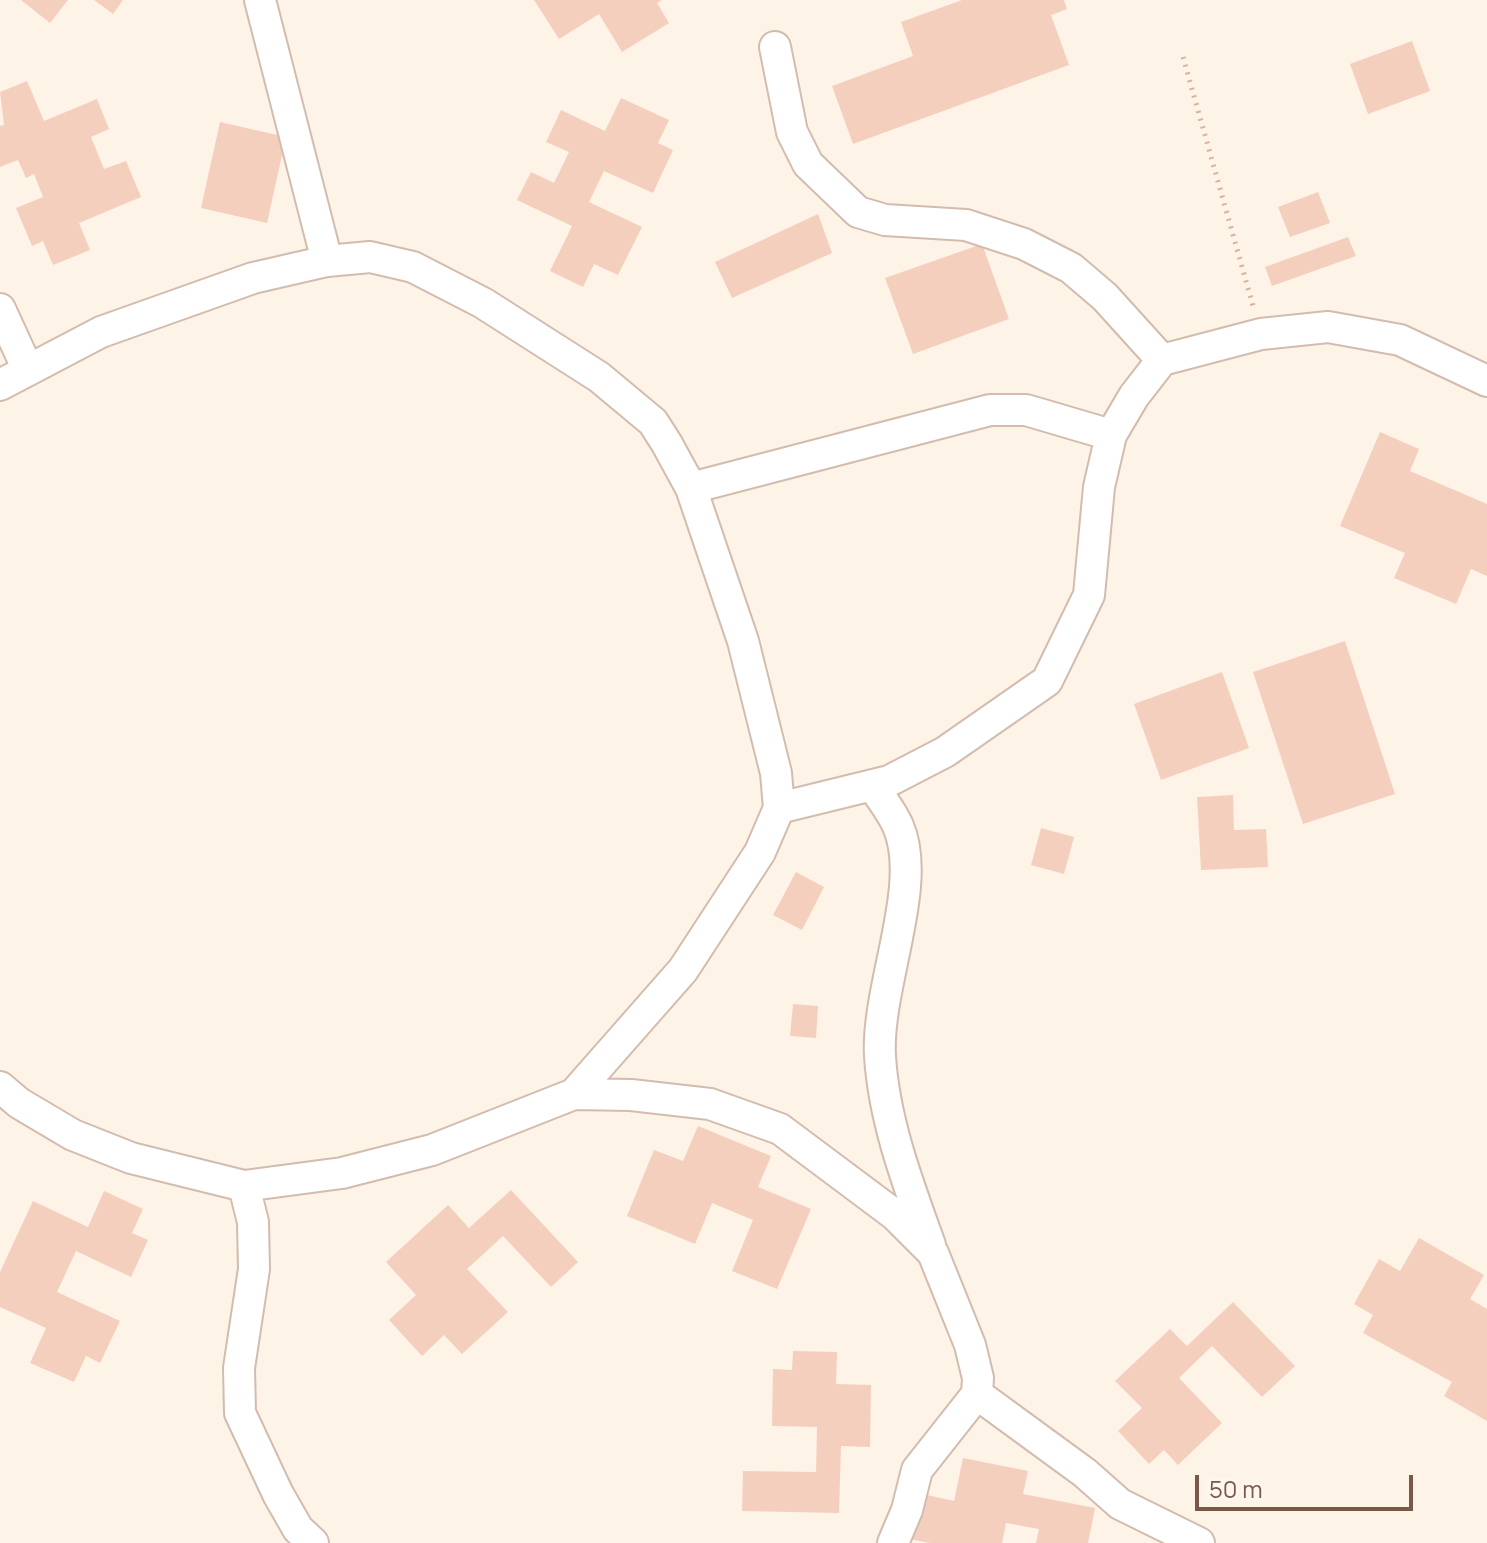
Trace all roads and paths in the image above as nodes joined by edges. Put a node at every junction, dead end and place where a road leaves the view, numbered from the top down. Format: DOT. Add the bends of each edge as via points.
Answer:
graph roads {
  1 [pos="260,0"];
  2 [pos="775,47"];
  3 [pos="1183,57"];
  4 [pos="327,261"];
  5 [pos="0,309"];
  6 [pos="1261,334"];
  7 [pos="1162,360"];
  8 [pos="28,370"];
  9 [pos="1487,381"];
  10 [pos="0,385"];
  11 [pos="1111,435"];
  12 [pos="691,488"];
  13 [pos="872,785"];
  14 [pos="779,808"];
  15 [pos="574,1094"];
  16 [pos="6,1101"];
  17 [pos="244,1186"];
  18 [pos="933,1253"];
  19 [pos="977,1394"];
  20 [pos="313,1543"];
  21 [pos="893,1543"];
  22 [pos="1199,1543"];
  1 -- 4 [label="street"];
  2 -- 7 [label="street" via="789,121 808,164 858,212 885,220 966,225 1024,244 1071,268"];
  3 -- 6 [label="path"];
  4 -- 8 [label="street" via="253,278 101,332"];
  4 -- 12 [label="street" via="370,257 413,267 483,303 635,405 653,422"];
  5 -- 8 [label="street"];
  6 -- 7 [label="street"];
  6 -- 9 [label="street" via="1328,327 1400,340"];
  7 -- 11 [label="street"];
  8 -- 10 [label="street"];
  11 -- 12 [label="street" via="1026,410 990,410"];
  11 -- 13 [label="street" via="1099,487 1089,595 1047,681 945,752"];
  12 -- 14 [label="street" via="746,654 776,773"];
  13 -- 14 [label="street"];
  13 -- 18 [label="street" via="899,827 907,878 884,993 880,1055 904,1173"];
  14 -- 15 [label="street" via="760,852 683,970"];
  15 -- 17 [label="street" via="432,1150 342,1173"];
  15 -- 18 [label="street" via="710,1104 780,1129 895,1215"];
  16 -- 17 [label="street" via="131,1158"];
  17 -- 20 [label="street" via="253,1222 254,1269 239,1368 240,1413 278,1494 298,1529"];
  18 -- 19 [label="street" via="970,1345"];
  19 -- 21 [label="street" via="917,1470"];
  19 -- 22 [label="street" via="1120,1504"];
}
